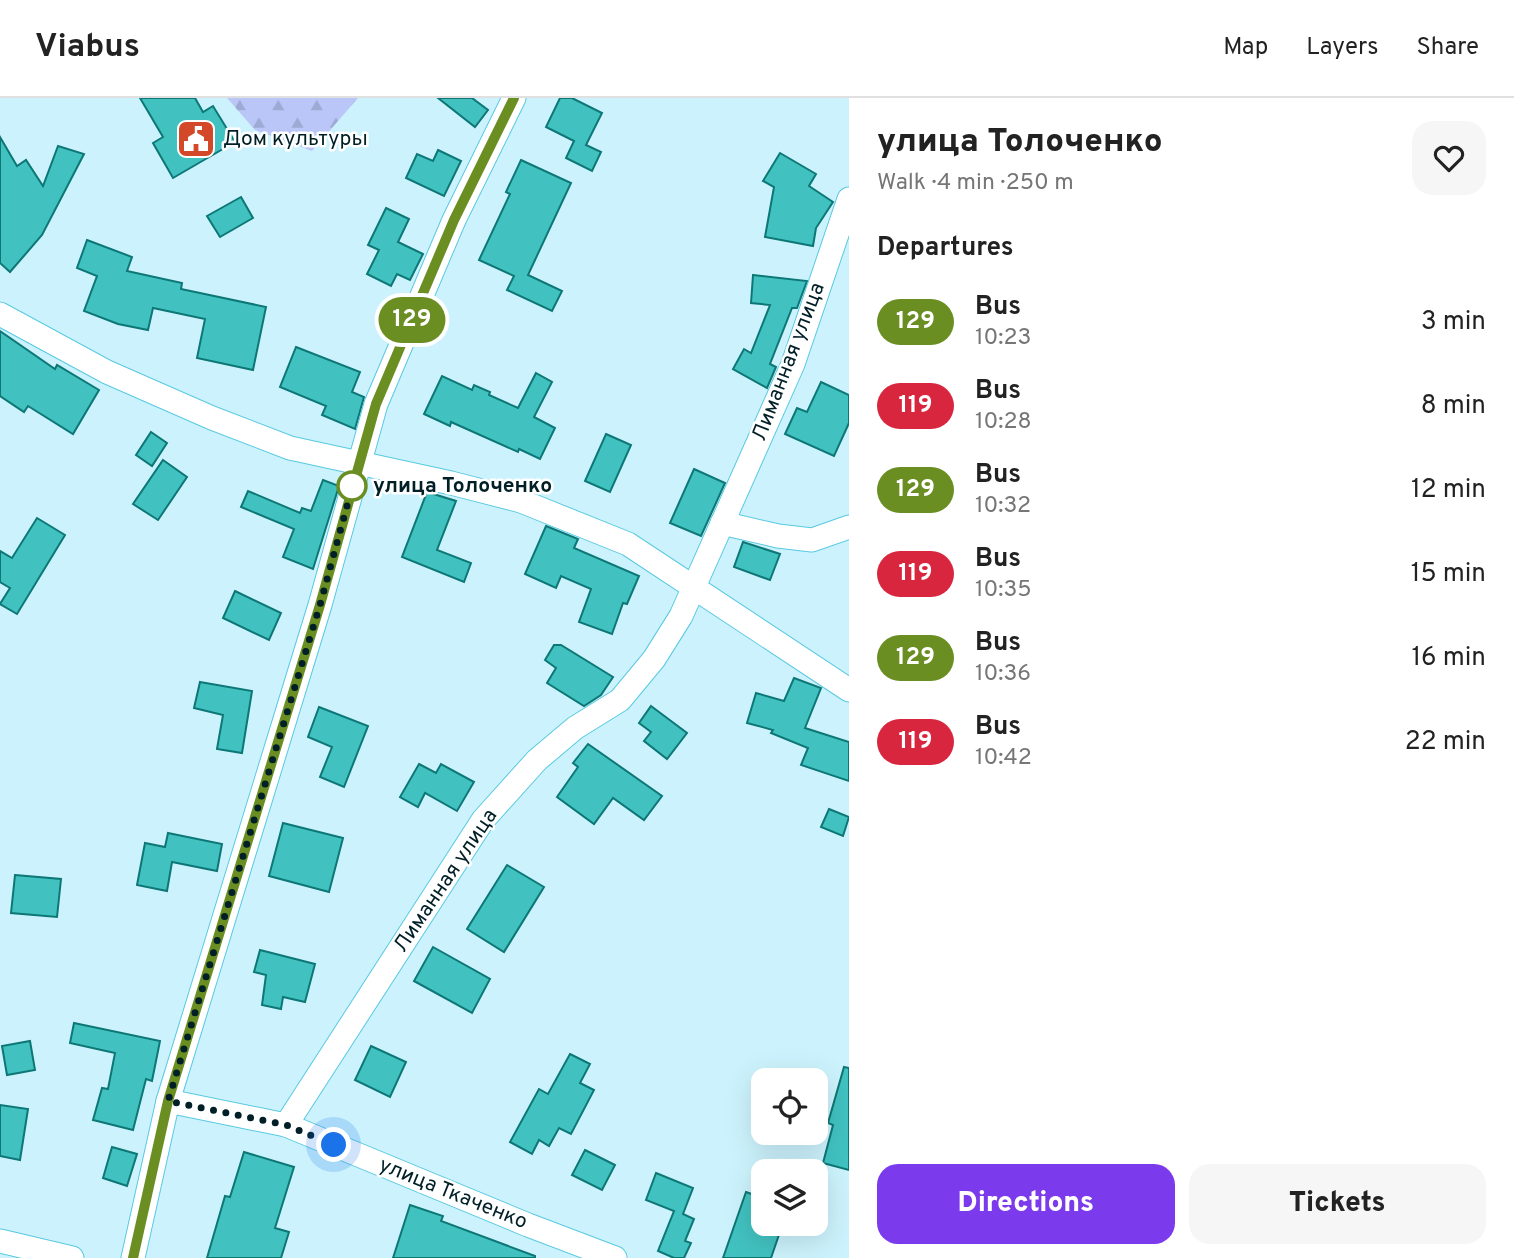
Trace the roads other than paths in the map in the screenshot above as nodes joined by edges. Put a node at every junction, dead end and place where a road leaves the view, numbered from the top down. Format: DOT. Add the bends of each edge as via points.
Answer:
graph roads {
  1 [pos="514,98"];
  2 [pos="849,199"];
  3 [pos="0,314"];
  4 [pos="359,463"];
  5 [pos="722,523"];
  6 [pos="849,527"];
  7 [pos="695,587"];
  8 [pos="849,690"];
  9 [pos="168,1101"];
  10 [pos="286,1125"];
  11 [pos="0,1241"];
  12 [pos="72,1258"];
  13 [pos="133,1258"];
  14 [pos="615,1258"];
  1 -- 4 [label="street" via="449,232 376,404"];
  2 -- 5 [label="street, Лиманная улица" via="793,364"];
  3 -- 4 [label="street" via="107,372 212,418 290,449"];
  4 -- 7 [label="street" via="520,501 628,544"];
  4 -- 9 [label="street"];
  5 -- 6 [label="street" via="812,540"];
  5 -- 7 [label="street, Лиманная улица"];
  7 -- 8 [label="street"];
  7 -- 10 [label="street, Лиманная улица" via="654,659 620,700 575,728 537,760 483,820"];
  9 -- 10 [label="street, улица Ткаченко"];
  9 -- 13 [label="street"];
  10 -- 14 [label="street, улица Ткаченко"];
  11 -- 12 [label="street"];
}
